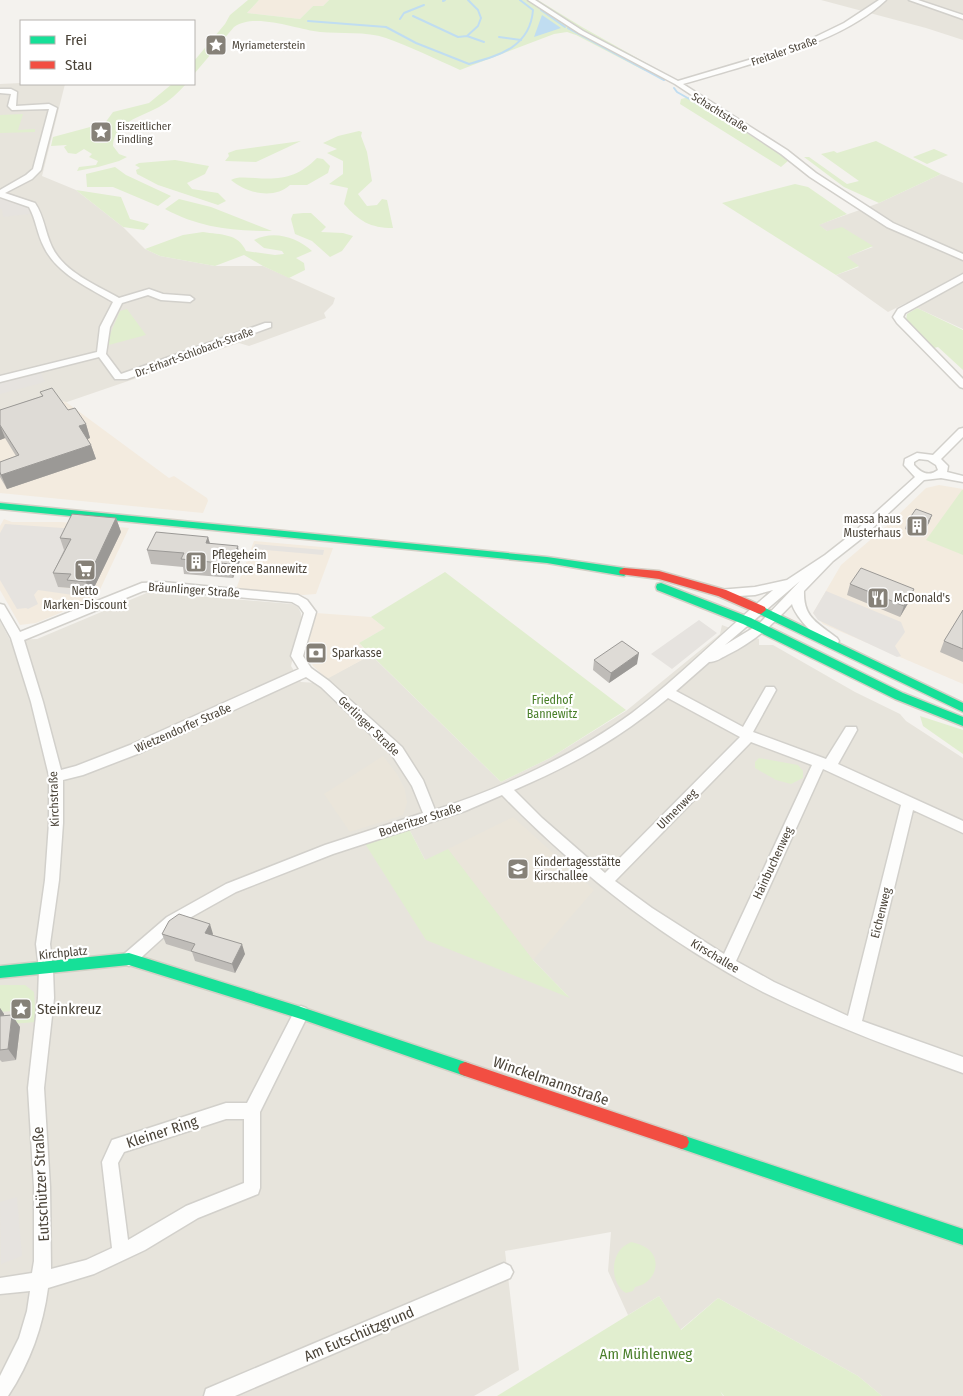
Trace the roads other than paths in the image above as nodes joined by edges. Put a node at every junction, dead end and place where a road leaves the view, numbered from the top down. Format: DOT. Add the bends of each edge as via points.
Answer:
graph roads {
  1 [pos="531,0"];
  2 [pos="883,0"];
  3 [pos="912,0"];
  4 [pos="963,17"];
  5 [pos="677,82"];
  6 [pos="0,91"];
  7 [pos="0,194"];
  8 [pos="961,258"];
  9 [pos="963,277"];
  10 [pos="190,299"];
  11 [pos="118,302"];
  12 [pos="268,325"];
  13 [pos="101,354"];
  14 [pos="0,379"];
  15 [pos="963,385"];
  16 [pos="963,431"];
  17 [pos="935,459"];
  18 [pos="940,474"];
  19 [pos="922,476"];
  20 [pos="963,479"];
  21 [pos="0,506"];
  22 [pos="632,573"];
  23 [pos="794,586"];
  24 [pos="722,593"];
  25 [pos="0,608"];
  26 [pos="758,609"];
  27 [pos="773,615"];
  28 [pos="747,621"];
  29 [pos="762,628"];
  30 [pos="17,638"];
  31 [pos="840,648"];
  32 [pos="702,662"];
  33 [pos="307,671"];
  34 [pos="770,690"];
  35 [pos="668,692"];
  36 [pos="963,708"];
  37 [pos="963,722"];
  38 [pos="851,730"];
  39 [pos="748,735"];
  40 [pos="825,764"];
  41 [pos="56,776"];
  42 [pos="504,788"];
  43 [pos="909,801"];
  44 [pos="431,817"];
  45 [pos="963,827"];
  46 [pos="605,882"];
  47 [pos="129,959"];
  48 [pos="727,964"];
  49 [pos="46,969"];
  50 [pos="0,972"];
  51 [pos="301,1013"];
  52 [pos="853,1025"];
  53 [pos="963,1065"];
  54 [pos="252,1111"];
  55 [pos="963,1237"];
  56 [pos="121,1251"];
  57 [pos="504,1272"];
  58 [pos="41,1281"];
  59 [pos="1,1286"];
  60 [pos="0,1392"];
  61 [pos="2,1396"];
  62 [pos="213,1396"];
  1 -- 5 [label="street, Schachtstraße" via="581,32"];
  2 -- 5 [label="street, Freitaler Straße" via="842,28 813,42"];
  3 -- 4 [label="street"];
  5 -- 8 [label="street, Schachtstraße" via="890,225"];
  6 -- 7 [label="street" via="15,93 12,106 15,108 53,108 37,170"];
  7 -- 11 [label="street" via="32,205 50,251 65,269"];
  9 -- 15 [label="street" via="898,314 900,321"];
  10 -- 11 [label="street" via="161,297 149,292"];
  11 -- 13 [label="street" via="105,327"];
  12 -- 13 [label="street, Dr.-Erhart-Schlobach-Straße" via="127,376 114,374"];
  13 -- 14 [label="street"];
  16 -- 17 [label="street"];
  17 -- 18 [label="street" via="942,466"];
  17 -- 19 [label="street" via="917,456 909,461 911,469"];
  18 -- 19 [label="street"];
  18 -- 20 [label="street"];
  19 -- 23 [label="street, Boderitzer Straße" via="857,536"];
  21 -- 22 [label="main road" via="478,552"];
  22 -- 24 [label="main road" via="659,575"];
  22 -- 28 [label="main road"];
  23 -- 24 [label="street"];
  23 -- 26 [label="street, Boderitzer Straße"];
  23 -- 27 [label="street, Boderitzer Straße"];
  23 -- 31 [label="street" via="796,604 803,617"];
  24 -- 26 [label="main road"];
  25 -- 30 [label="street, Kirchstraße"];
  26 -- 27 [label="main road"];
  26 -- 28 [label="street, Boderitzer Straße"];
  27 -- 29 [label="street, Boderitzer Straße"];
  27 -- 31 [label="main road"];
  28 -- 29 [label="main road"];
  28 -- 32 [label="street, Boderitzer Straße"];
  29 -- 32 [label="street, Boderitzer Straße"];
  29 -- 37 [label="main road" via="899,696"];
  30 -- 33 [label="street, Bräunlinger Straße" via="142,587 163,586 294,598 310,612 297,656"];
  30 -- 41 [label="street, Kirchstraße"];
  31 -- 36 [label="main road"];
  32 -- 35 [label="street, Boderitzer Straße"];
  33 -- 41 [label="street, Wietzendorfer Straße" via="135,749"];
  33 -- 44 [label="street, Gerlinger Straße" via="397,751 418,784"];
  34 -- 39 [label="street, Ulmenweg"];
  35 -- 39 [label="street"];
  35 -- 42 [label="street, Boderitzer Straße" via="603,740 558,765"];
  38 -- 40 [label="street, Hainbuchenweg" via="833,758"];
  39 -- 40 [label="street"];
  39 -- 46 [label="street, Ulmenweg"];
  40 -- 43 [label="street"];
  40 -- 48 [label="street, Hainbuchenweg"];
  41 -- 49 [label="street, Kirchstraße" via="52,880 43,944"];
  42 -- 44 [label="street, Boderitzer Straße"];
  42 -- 46 [label="street, Kirschallee" via="561,846"];
  43 -- 45 [label="street"];
  43 -- 52 [label="street, Eichenweg"];
  44 -- 47 [label="street, Boderitzer Straße" via="330,848 231,888 172,921"];
  46 -- 48 [label="street, Kirschallee"];
  47 -- 49 [label="main road, Kirchplatz"];
  47 -- 51 [label="main road, Winckelmannstraße"];
  48 -- 52 [label="street, Kirschallee"];
  49 -- 50 [label="main road, Kirchplatz"];
  49 -- 58 [label="street, Eutschützer Straße" via="36,1088 43,1233"];
  51 -- 54 [label="street"];
  51 -- 55 [label="main road, Winckelmannstraße"];
  52 -- 53 [label="street, Kirschallee"];
  54 -- 56 [label="street" via="252,1188 192,1212 139,1244"];
  54 -- 56 [label="street, Kleiner Ring" via="226,1111 118,1146 110,1162"];
  56 -- 58 [label="street" via="88,1268"];
  57 -- 62 [label="street, Am Eutschützgrund"];
  58 -- 59 [label="street"];
  58 -- 60 [label="street, Eutschützer Straße" via="27,1341"];
  60 -- 61 [label="street"];
}
